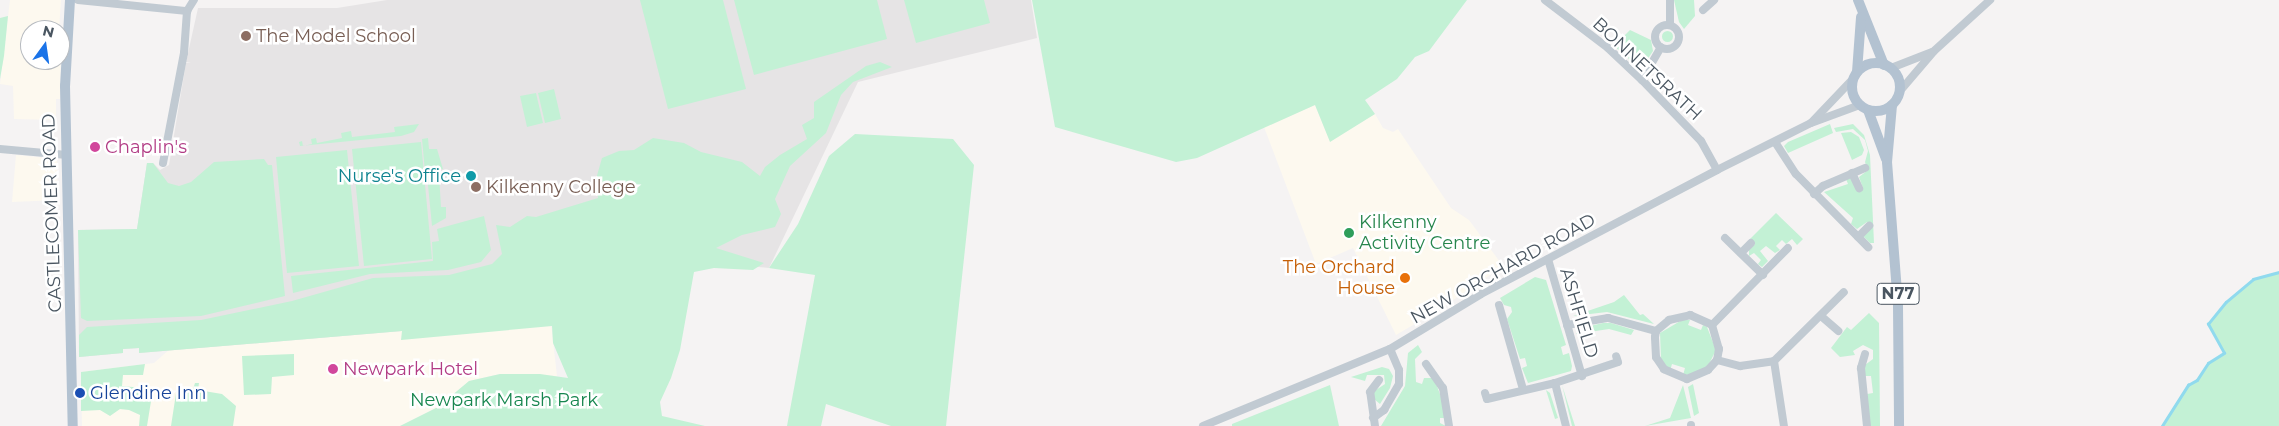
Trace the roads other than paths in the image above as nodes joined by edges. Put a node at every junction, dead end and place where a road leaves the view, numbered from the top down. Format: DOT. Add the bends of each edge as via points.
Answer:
graph roads {
  1 [pos="70,0"];
  2 [pos="78,0"];
  3 [pos="194,0"];
  4 [pos="1545,0"];
  5 [pos="1670,0"];
  6 [pos="1714,0"];
  7 [pos="1858,0"];
  8 [pos="1990,0"];
  9 [pos="1703,10"];
  10 [pos="187,11"];
  11 [pos="1861,11"];
  12 [pos="1670,25"];
  13 [pos="1661,47"];
  14 [pos="1934,51"];
  15 [pos="1887,67"];
  16 [pos="1855,76"];
  17 [pos="1642,80"];
  18 [pos="1900,91"];
  19 [pos="1892,105"];
  20 [pos="1864,108"];
  21 [pos="1811,123"];
  22 [pos="1775,142"];
  23 [pos="0,148"];
  24 [pos="67,155"];
  25 [pos="1887,162"];
  26 [pos="163,163"];
  27 [pos="1865,168"];
  28 [pos="1717,170"];
  29 [pos="1852,174"];
  30 [pos="1859,188"];
  31 [pos="1814,194"];
  32 [pos="1869,226"];
  33 [pos="1858,237"];
  34 [pos="1724,238"];
  35 [pos="1751,243"];
  36 [pos="1868,247"];
  37 [pos="1788,248"];
  38 [pos="1741,253"];
  39 [pos="1548,260"];
  40 [pos="1763,275"];
  41 [pos="1844,292"];
  42 [pos="1499,304"];
  43 [pos="1510,310"];
  44 [pos="1502,314"];
  45 [pos="1821,316"];
  46 [pos="1567,325"];
  47 [pos="1712,325"];
  48 [pos="1656,331"];
  49 [pos="1838,331"];
  50 [pos="1390,349"];
  51 [pos="1866,354"];
  52 [pos="1616,356"];
  53 [pos="1717,360"];
  54 [pos="1774,361"];
  55 [pos="1426,364"];
  56 [pos="1582,376"];
  57 [pos="1378,380"];
  58 [pos="1555,383"];
  59 [pos="1523,389"];
  60 [pos="1485,393"];
  61 [pos="1374,422"];
  62 [pos="73,426"];
  63 [pos="1203,426"];
  64 [pos="1449,426"];
  65 [pos="1566,426"];
  66 [pos="1784,426"];
  67 [pos="1866,426"];
  68 [pos="1898,426"];
  1 -- 24 [label="main road, CASTLECOMER ROAD" via="65,86"];
  2 -- 10 [label="street"];
  3 -- 10 [label="street"];
  4 -- 17 [label="street, BONNETSRATH" via="1608,48"];
  5 -- 12 [label="street"];
  6 -- 9 [label="street"];
  7 -- 11 [label="main road, N77"];
  8 -- 14 [label="street"];
  10 -- 26 [label="street" via="184,54"];
  11 -- 15 [label="main road, N77"];
  11 -- 16 [label="main road, N77" via="1861,50"];
  12 -- 13 [label="street" via="1660,28 1656,34"];
  12 -- 13 [label="street" via="1679,33 1678,41 1673,47"];
  13 -- 17 [label="street"];
  14 -- 15 [label="street"];
  14 -- 18 [label="street"];
  15 -- 16 [label="main road" via="1873,64"];
  15 -- 18 [label="main road, N77" via="1897,76"];
  16 -- 20 [label="main road, N77" via="1852,90"];
  16 -- 21 [label="street, NEW ORCHARD ROAD"];
  17 -- 28 [label="street, BONNETSRATH" via="1701,141"];
  18 -- 19 [label="main road, N77"];
  19 -- 20 [label="main road" via="1878,111"];
  19 -- 25 [label="main road, N77"];
  20 -- 21 [label="street, NEW ORCHARD ROAD"];
  20 -- 25 [label="main road, N77"];
  21 -- 22 [label="street, NEW ORCHARD ROAD"];
  22 -- 28 [label="street, NEW ORCHARD ROAD"];
  22 -- 31 [label="street" via="1787,164"];
  23 -- 24 [label="street"];
  24 -- 62 [label="main road, CASTLECOMER ROAD"];
  25 -- 68 [label="main road, N77" via="1898,306"];
  27 -- 29 [label="street"];
  28 -- 39 [label="street, NEW ORCHARD ROAD"];
  29 -- 30 [label="street"];
  29 -- 31 [label="street"];
  31 -- 33 [label="street"];
  32 -- 33 [label="street"];
  33 -- 36 [label="street"];
  34 -- 38 [label="street"];
  35 -- 38 [label="street"];
  37 -- 40 [label="street"];
  38 -- 40 [label="street"];
  39 -- 46 [label="street, ASHFIELD"];
  39 -- 50 [label="street, NEW ORCHARD ROAD"];
  40 -- 47 [label="street"];
  41 -- 45 [label="street"];
  42 -- 44 [label="street"];
  43 -- 44 [label="street"];
  44 -- 59 [label="street"];
  45 -- 49 [label="street"];
  45 -- 54 [label="street"];
  46 -- 48 [label="street" via="1608,318"];
  46 -- 56 [label="street, ASHFIELD"];
  47 -- 48 [label="street" via="1700,318 1679,316"];
  47 -- 53 [label="street" via="1719,344"];
  48 -- 53 [label="street" via="1656,357 1669,373 1681,378 1694,378"];
  50 -- 61 [label="street" via="1399,370 1399,384"];
  50 -- 63 [label="street, NEW ORCHARD ROAD"];
  51 -- 67 [label="street" via="1861,368"];
  52 -- 56 [label="street, ASHFIELD" via="1618,362"];
  53 -- 54 [label="street" via="1740,366"];
  54 -- 66 [label="street"];
  55 -- 64 [label="street" via="1443,388"];
  56 -- 58 [label="street, ASHFIELD"];
  57 -- 61 [label="street" via="1370,392"];
  58 -- 59 [label="street, ASHFIELD"];
  58 -- 65 [label="street"];
  59 -- 60 [label="street, ASHFIELD" via="1487,399"];
}
